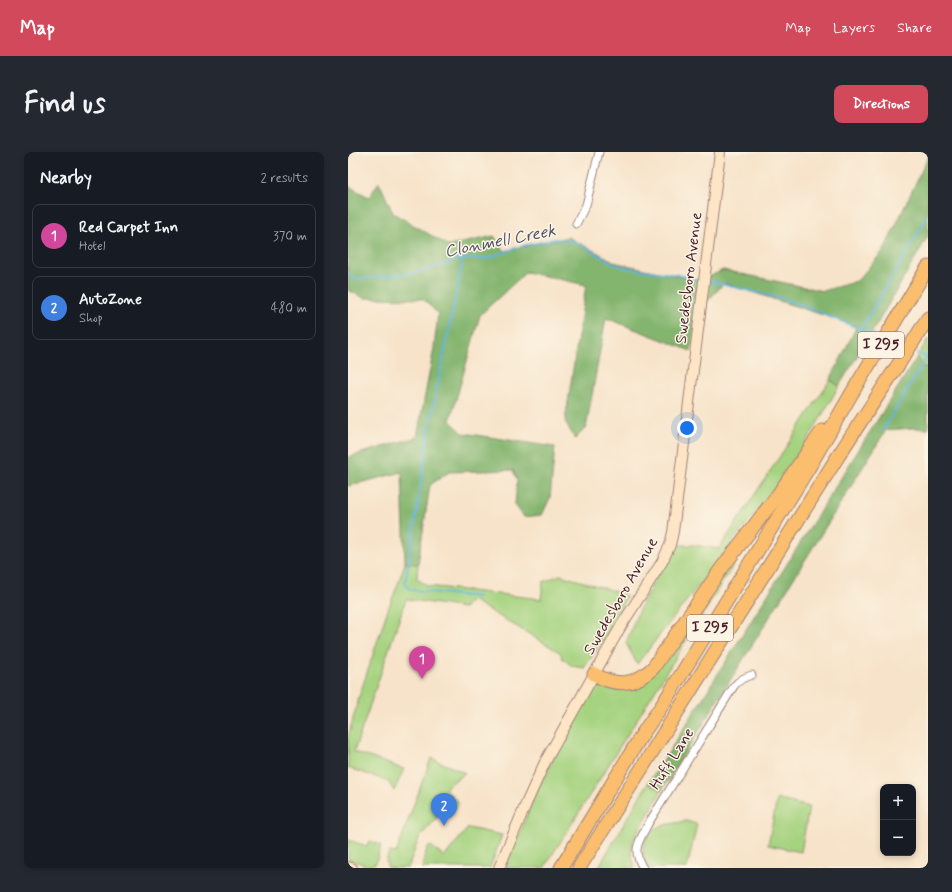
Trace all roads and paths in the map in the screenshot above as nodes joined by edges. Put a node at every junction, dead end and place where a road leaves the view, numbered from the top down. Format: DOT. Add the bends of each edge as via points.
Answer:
graph roads {
  1 [pos="599,152"];
  2 [pos="720,152"];
  3 [pos="576,224"];
  4 [pos="928,267"];
  5 [pos="928,318"];
  6 [pos="856,386"];
  7 [pos="594,674"];
  8 [pos="752,675"];
  9 [pos="660,738"];
  10 [pos="348,867"];
  11 [pos="352,868"];
  12 [pos="500,868"];
  13 [pos="561,868"];
  14 [pos="579,868"];
  15 [pos="589,868"];
  16 [pos="643,868"];
  1 -- 3 [label="street" via="586,206"];
  2 -- 7 [label="street, Swedesboro Avenue" via="672,538 662,562 627,615"];
  4 -- 6 [label="highway, I 295"];
  5 -- 9 [label="highway, I 295"];
  6 -- 7 [label="highway" via="721,569 653,668 641,677 627,682 613,683"];
  6 -- 13 [label="highway, I 295" via="763,543"];
  7 -- 12 [label="street, Swedesboro Avenue" via="545,762"];
  8 -- 16 [label="street, Huff Lane" via="738,681 734,686 648,824 637,847 638,860"];
  9 -- 14 [label="highway, I 295"];
  9 -- 15 [label="highway"];
  10 -- 11 [label="street"];
}
